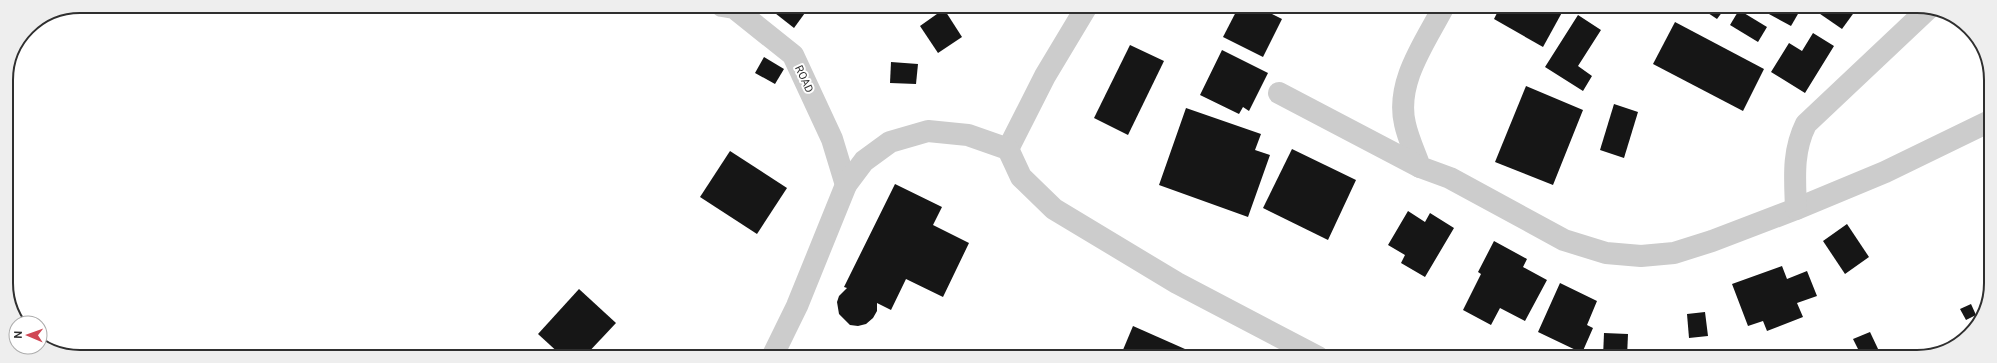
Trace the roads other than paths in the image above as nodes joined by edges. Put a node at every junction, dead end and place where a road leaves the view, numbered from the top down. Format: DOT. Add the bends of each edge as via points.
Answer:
graph roads {
  1 [pos="740,13"];
  2 [pos="1083,13"];
  3 [pos="1440,13"];
  4 [pos="1923,14"];
  5 [pos="1279,93"];
  6 [pos="1984,124"];
  7 [pos="1008,149"];
  8 [pos="1420,167"];
  9 [pos="846,185"];
  10 [pos="1796,209"];
  11 [pos="775,350"];
  12 [pos="1305,350"];
  1 -- 9 [label="street, ROAD" via="793,55 832,139"];
  2 -- 7 [label="street" via="1045,76"];
  3 -- 8 [label="street" via="1412,67 1402,106 1404,124"];
  4 -- 10 [label="street" via="1806,124 1800,135 1795,158"];
  5 -- 8 [label="street"];
  6 -- 10 [label="street" via="1885,172"];
  7 -- 9 [label="street" via="968,135 928,131 890,142 864,161"];
  7 -- 12 [label="street" via="1021,177 1054,208 1177,283"];
  8 -- 10 [label="street" via="1450,178 1564,240 1606,253 1641,256 1674,253"];
  9 -- 11 [label="street" via="797,306"];
}
